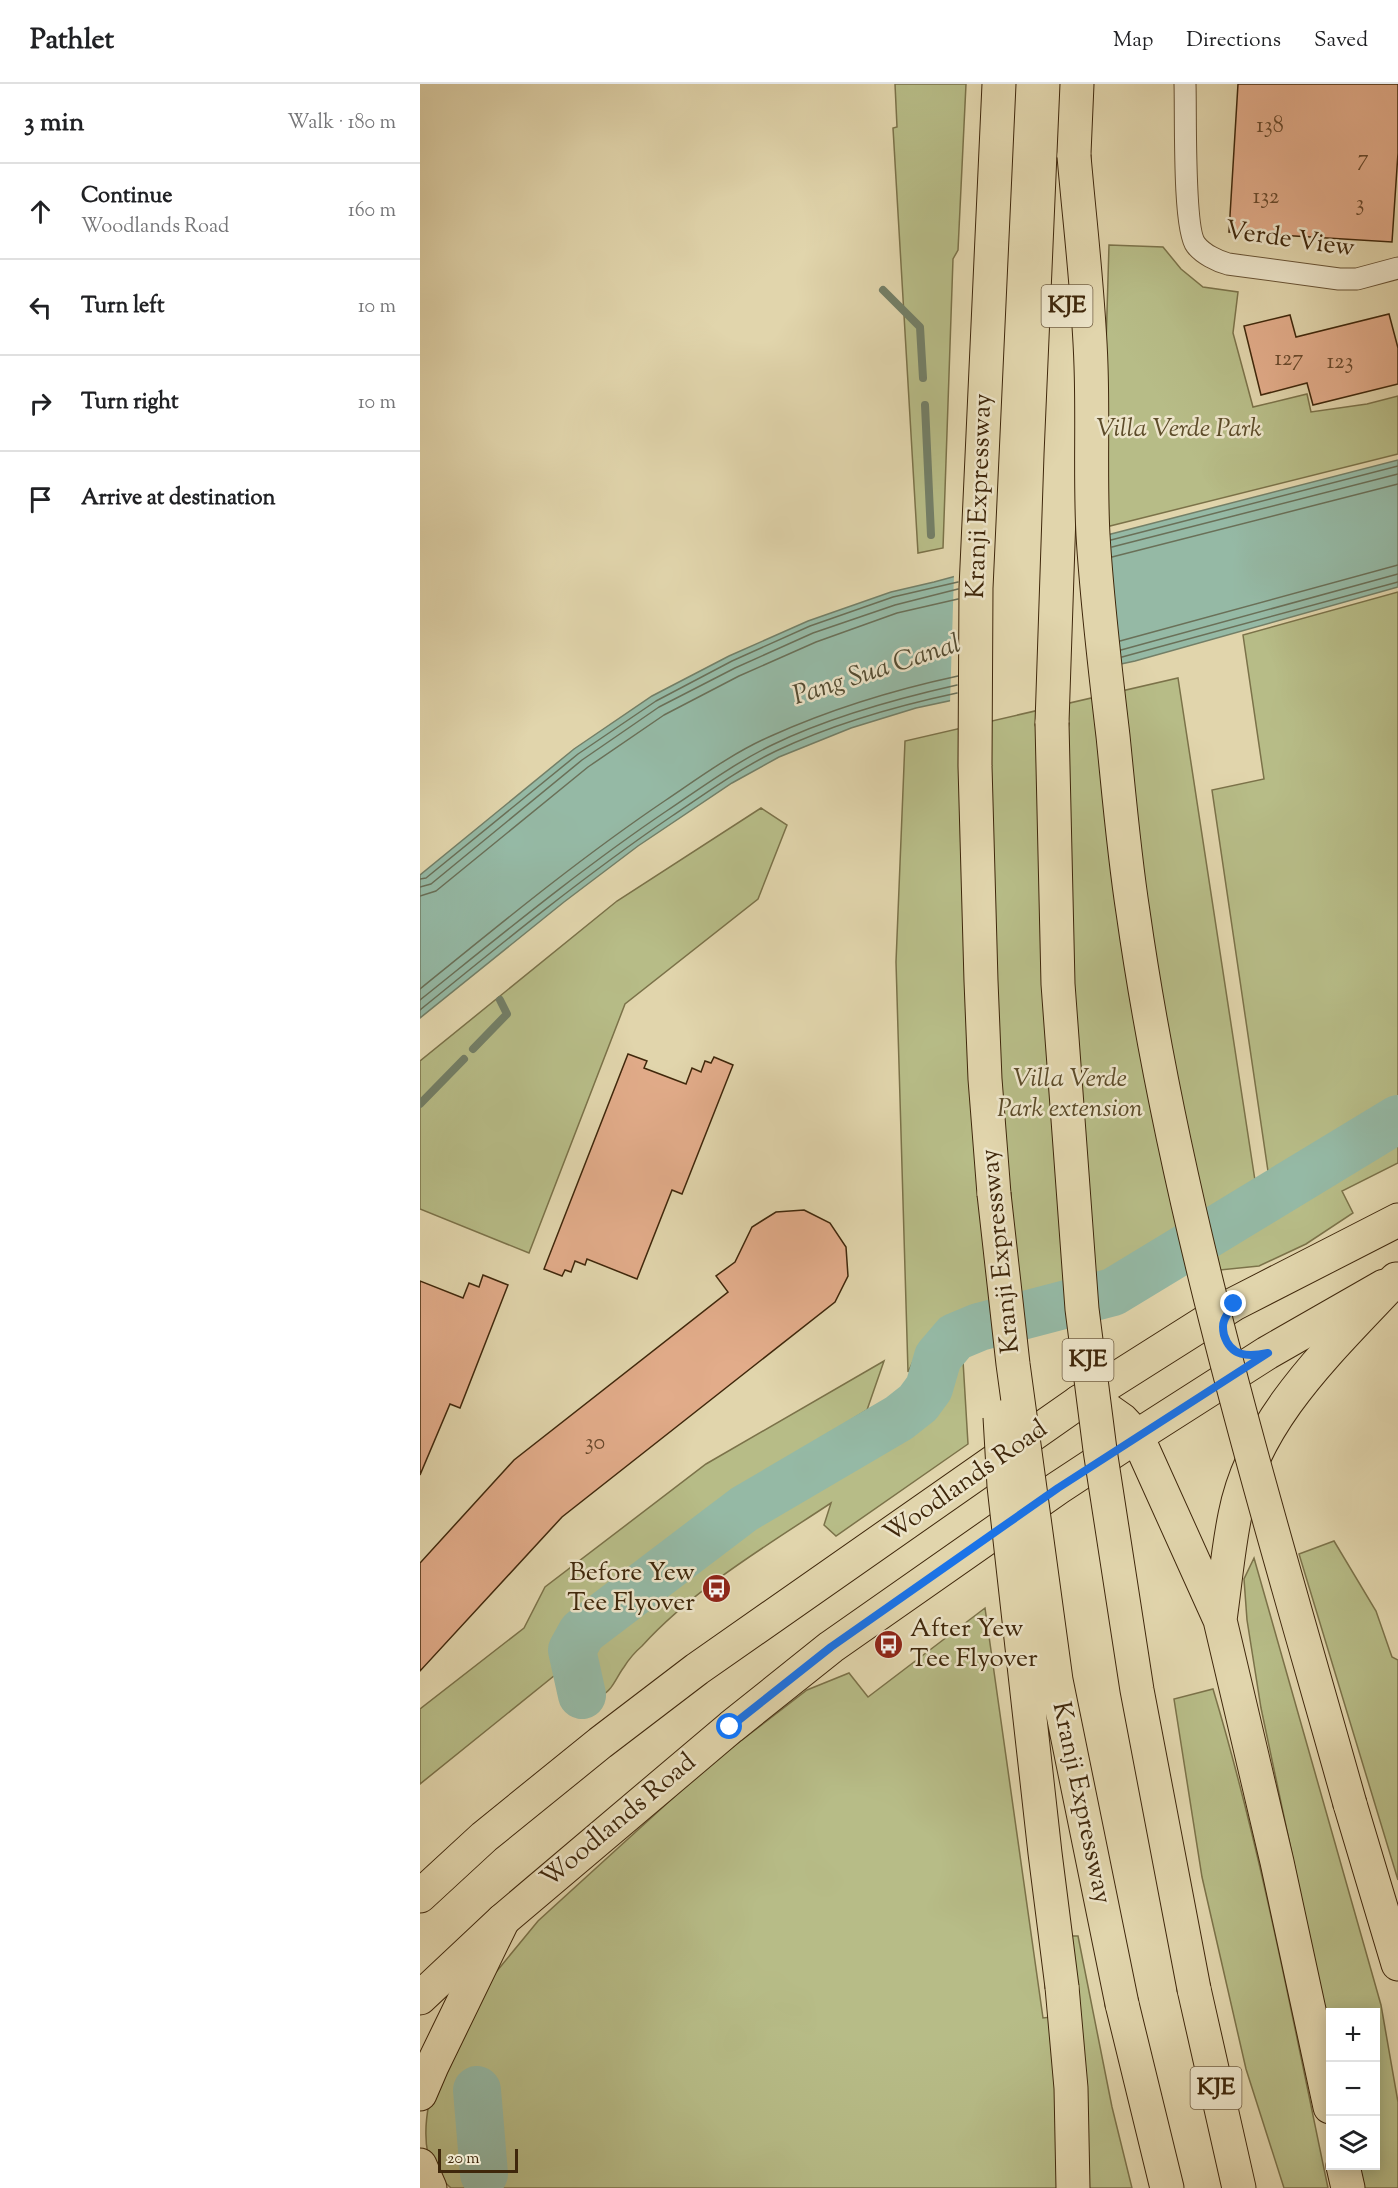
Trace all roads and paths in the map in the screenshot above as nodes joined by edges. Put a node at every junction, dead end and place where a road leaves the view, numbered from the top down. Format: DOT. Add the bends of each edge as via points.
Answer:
graph roads {
  1 [pos="999,84"];
  2 [pos="1077,84"];
  3 [pos="1185,84"];
  4 [pos="1074,156"];
  5 [pos="1398,268"];
  6 [pos="994,1194"];
  7 [pos="1398,1220"];
  8 [pos="1397,1279"];
  9 [pos="1234,1304"];
  10 [pos="1268,1353"];
  11 [pos="1079,1402"];
  12 [pos="1137,1436"];
  13 [pos="1220,1620"];
  14 [pos="420,1896"];
  15 [pos="503,1920"];
  16 [pos="1398,1964"];
  17 [pos="420,1998"];
  18 [pos="1326,2089"];
  19 [pos="420,2094"];
  20 [pos="420,2165"];
  21 [pos="1344,2170"];
  22 [pos="420,2183"];
  23 [pos="425,2188"];
  24 [pos="430,2188"];
  25 [pos="1073,2188"];
  26 [pos="1167,2188"];
  27 [pos="1239,2188"];
  28 [pos="1348,2188"];
  1 -- 6 [label="main road, Kranji Expressway" via="976,588 975,766 985,1079"];
  2 -- 4 [label="main road, KJE"];
  3 -- 5 [label="street, Verde View" via="1189,222 1195,244 1227,264 1339,279 1357,279"];
  4 -- 16 [label="main road, bridge" via="1091,366 1090,461 1099,613 1145,993 1215,1323"];
  4 -- 27 [label="main road, KJE, bridge" via="1052,723 1058,984 1082,1309 1137,1690 1194,1989"];
  6 -- 25 [label="main road, bridge" via="1004,1486 1062,1986 1071,2088"];
  6 -- 26 [label="main road, Kranji Expressway, bridge" via="1056,1680 1122,2004"];
  7 -- 9 [label="main road, Woodlands Road"];
  8 -- 10 [label="main road, Woodlands Road"];
  8 -- 13 [label="main road" via="1288,1399 1265,1433 1235,1514"];
  9 -- 10 [label="main road" via="1222,1329 1231,1348 1250,1356"];
  9 -- 11 [label="main road, Woodlands Road"];
  10 -- 12 [label="main road, Woodlands Road"];
  11 -- 12 [label="main road" via="1105,1408"];
  11 -- 14 [label="main road, Woodlands Road" via="697,1669 484,1837"];
  12 -- 13 [label="main road"];
  12 -- 15 [label="main road, Woodlands Road" via="831,1647 730,1727"];
  13 -- 18 [label="main road"];
  15 -- 17 [label="main road, Woodlands Road"];
  15 -- 19 [label="main road"];
  20 -- 24 [label="main road"];
  21 -- 28 [label="main road"];
  22 -- 23 [label="main road"];
}
